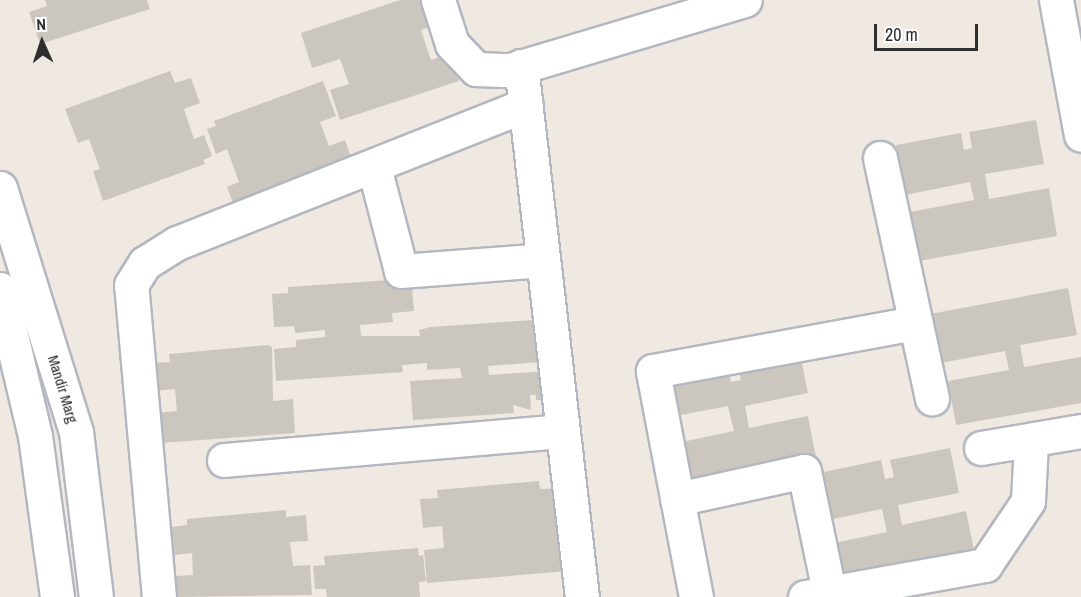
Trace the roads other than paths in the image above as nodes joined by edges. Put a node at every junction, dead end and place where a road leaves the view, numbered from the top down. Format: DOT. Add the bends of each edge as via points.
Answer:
graph roads {
  1 [pos="438,0"];
  2 [pos="745,0"];
  3 [pos="1056,0"];
  4 [pos="521,66"];
  5 [pos="526,105"];
  6 [pos="1081,135"];
  7 [pos="880,158"];
  8 [pos="374,167"];
  9 [pos="0,188"];
  10 [pos="543,260"];
  11 [pos="0,289"];
  12 [pos="915,323"];
  13 [pos="932,398"];
  14 [pos="562,430"];
  15 [pos="1081,431"];
  16 [pos="1031,441"];
  17 [pos="981,448"];
  18 [pos="224,460"];
  19 [pos="677,499"];
  20 [pos="817,595"];
  21 [pos="57,597"];
  22 [pos="96,597"];
  23 [pos="159,597"];
  24 [pos="582,597"];
  25 [pos="696,597"];
  1 -- 4 [label="street" via="452,44 476,69"];
  2 -- 4 [label="street"];
  3 -- 6 [label="street"];
  4 -- 5 [label="street"];
  5 -- 8 [label="street"];
  5 -- 10 [label="street"];
  7 -- 12 [label="street"];
  8 -- 10 [label="street" via="401,271"];
  8 -- 23 [label="street" via="177,243 145,263 131,285"];
  9 -- 22 [label="street, Mandir Marg" via="76,432"];
  10 -- 14 [label="street"];
  11 -- 21 [label="street" via="35,436"];
  12 -- 13 [label="street"];
  12 -- 19 [label="street" via="653,371"];
  14 -- 18 [label="street"];
  14 -- 24 [label="street"];
  15 -- 16 [label="street"];
  16 -- 17 [label="street"];
  16 -- 20 [label="street" via="1028,501 985,565"];
  19 -- 20 [label="street" via="804,471"];
  19 -- 25 [label="street"];
}
